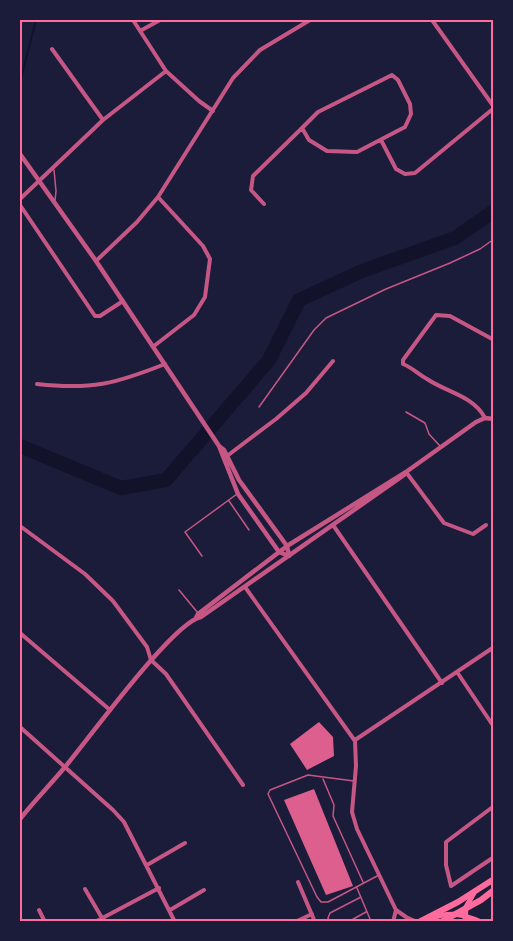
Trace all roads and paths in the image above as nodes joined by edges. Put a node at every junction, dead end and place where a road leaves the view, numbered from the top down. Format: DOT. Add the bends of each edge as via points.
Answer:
graph roads {
  1 [pos="133,20"];
  2 [pos="160,20"];
  3 [pos="310,20"];
  4 [pos="432,20"];
  5 [pos="140,31"];
  6 [pos="52,49"];
  7 [pos="166,71"];
  8 [pos="494,108"];
  9 [pos="213,111"];
  10 [pos="103,120"];
  11 [pos="302,128"];
  12 [pos="381,140"];
  13 [pos="20,154"];
  14 [pos="53,167"];
  15 [pos="39,179"];
  16 [pos="158,197"];
  17 [pos="20,199"];
  18 [pos="54,202"];
  19 [pos="264,204"];
  20 [pos="20,206"];
  21 [pos="494,239"];
  22 [pos="96,261"];
  23 [pos="123,301"];
  24 [pos="494,340"];
  25 [pos="154,346"];
  26 [pos="333,361"];
  27 [pos="165,364"];
  28 [pos="37,384"];
  29 [pos="259,407"];
  30 [pos="406,412"];
  31 [pos="485,418"];
  32 [pos="494,419"];
  33 [pos="219,446"];
  34 [pos="440,447"];
  35 [pos="227,456"];
  36 [pos="406,472"];
  37 [pos="238,494"];
  38 [pos="228,500"];
  39 [pos="333,525"];
  40 [pos="486,525"];
  41 [pos="20,526"];
  42 [pos="249,530"];
  43 [pos="287,546"];
  44 [pos="279,552"];
  45 [pos="202,556"];
  46 [pos="289,556"];
  47 [pos="240,581"];
  48 [pos="245,586"];
  49 [pos="179,590"];
  50 [pos="197,616"];
  51 [pos="20,633"];
  52 [pos="494,647"];
  53 [pos="151,660"];
  54 [pos="457,672"];
  55 [pos="442,683"];
  56 [pos="110,710"];
  57 [pos="20,727"];
  58 [pos="494,727"];
  59 [pos="355,741"];
  60 [pos="64,768"];
  61 [pos="323,778"];
  62 [pos="355,781"];
  63 [pos="243,785"];
  64 [pos="494,806"];
  65 [pos="20,819"];
  66 [pos="185,843"];
  67 [pos="494,857"];
  68 [pos="147,865"];
  69 [pos="380,875"];
  70 [pos="494,879"];
  71 [pos="298,882"];
  72 [pos="363,883"];
  73 [pos="357,887"];
  74 [pos="159,888"];
  75 [pos="85,890"];
  76 [pos="204,890"];
  77 [pos="494,890"];
  78 [pos="475,892"];
  79 [pos="361,897"];
  80 [pos="466,907"];
  81 [pos="39,910"];
  82 [pos="170,910"];
  83 [pos="396,910"];
  84 [pos="367,912"];
  85 [pos="455,913"];
  86 [pos="312,914"];
  87 [pos="102,918"];
  88 [pos="465,918"];
  89 [pos="370,919"];
  90 [pos="45,921"];
  91 [pos="95,921"];
  92 [pos="175,921"];
  93 [pos="295,921"];
  94 [pos="315,921"];
  95 [pos="329,921"];
  96 [pos="348,921"];
  97 [pos="393,921"];
  98 [pos="419,921"];
  99 [pos="441,921"];
  100 [pos="481,921"];
  1 -- 5 [label="street"];
  2 -- 5 [label="street"];
  3 -- 9 [label="street" via="260,50 233,78"];
  4 -- 8 [label="street"];
  5 -- 7 [label="street"];
  6 -- 10 [label="street"];
  7 -- 9 [label="street"];
  7 -- 10 [label="street"];
  8 -- 12 [label="street" via="415,173 405,174 396,169"];
  9 -- 16 [label="street"];
  10 -- 14 [label="street"];
  11 -- 12 [label="street" via="309,140 327,151 357,152"];
  11 -- 12 [label="street" via="318,112 392,75 410,104 411,114 405,127"];
  11 -- 19 [label="street" via="253,176 251,190"];
  13 -- 15 [label="street"];
  14 -- 15 [label="street"];
  14 -- 18 [label="lane"];
  15 -- 17 [label="street"];
  15 -- 18 [label="street"];
  16 -- 22 [label="street"];
  16 -- 25 [label="street" via="210,259 205,297 194,315"];
  18 -- 22 [label="street"];
  20 -- 23 [label="street" via="95,316"];
  21 -- 29 [label="lane" via="326,318"];
  22 -- 23 [label="street"];
  23 -- 25 [label="street"];
  24 -- 31 [label="street" via="450,316 436,315 403,360 428,380 474,403"];
  25 -- 27 [label="street"];
  26 -- 35 [label="street" via="306,393"];
  27 -- 28 [label="street" via="90,387"];
  27 -- 33 [label="street"];
  30 -- 34 [label="lane" via="425,423"];
  31 -- 32 [label="street"];
  31 -- 34 [label="street"];
  33 -- 35 [label="street"];
  33 -- 37 [label="street"];
  34 -- 36 [label="street"];
  35 -- 43 [label="street" via="239,480"];
  36 -- 39 [label="street"];
  36 -- 40 [label="street" via="444,523 473,534"];
  36 -- 43 [label="street"];
  37 -- 38 [label="lane"];
  37 -- 44 [label="street"];
  38 -- 42 [label="lane"];
  38 -- 45 [label="lane" via="185,532"];
  39 -- 46 [label="street"];
  39 -- 55 [label="street"];
  41 -- 53 [label="street" via="86,574 113,600 147,647"];
  43 -- 44 [label="street"];
  43 -- 46 [label="street"];
  44 -- 46 [label="street"];
  44 -- 47 [label="street"];
  46 -- 48 [label="street"];
  47 -- 48 [label="street"];
  47 -- 50 [label="street"];
  48 -- 50 [label="street"];
  48 -- 59 [label="street"];
  49 -- 50 [label="lane"];
  50 -- 53 [label="street"];
  51 -- 56 [label="street"];
  52 -- 54 [label="street"];
  53 -- 56 [label="street"];
  53 -- 63 [label="street" via="166,674"];
  54 -- 55 [label="street"];
  54 -- 58 [label="street"];
  55 -- 59 [label="street"];
  56 -- 60 [label="street"];
  57 -- 60 [label="street"];
  59 -- 62 [label="street"];
  60 -- 65 [label="street"];
  60 -- 68 [label="street" via="124,822"];
  61 -- 62 [label="lane"];
  61 -- 72 [label="lane" via="334,805 333,816"];
  61 -- 73 [label="lane" via="308,775 268,794 321,902"];
  62 -- 69 [label="street" via="352,812"];
  64 -- 67 [label="street" via="446,842 451,886"];
  66 -- 68 [label="street"];
  68 -- 74 [label="street"];
  69 -- 72 [label="lane"];
  69 -- 83 [label="street"];
  70 -- 78 [label="main road"];
  71 -- 86 [label="street"];
  72 -- 73 [label="lane"];
  73 -- 79 [label="lane"];
  74 -- 82 [label="street"];
  74 -- 87 [label="street"];
  75 -- 87 [label="street"];
  76 -- 82 [label="street"];
  77 -- 80 [label="main road"];
  78 -- 80 [label="main road"];
  78 -- 98 [label="main road"];
  79 -- 84 [label="lane"];
  79 -- 95 [label="lane" via="330,913"];
  80 -- 85 [label="main road"];
  80 -- 88 [label="main road"];
  81 -- 90 [label="street"];
  82 -- 92 [label="street"];
  83 -- 97 [label="street"];
  83 -- 98 [label="street"];
  84 -- 89 [label="lane"];
  84 -- 96 [label="lane"];
  85 -- 88 [label="main road"];
  85 -- 98 [label="main road"];
  85 -- 99 [label="main road"];
  86 -- 93 [label="street"];
  86 -- 94 [label="street"];
  87 -- 91 [label="street"];
  88 -- 100 [label="main road"];
}
